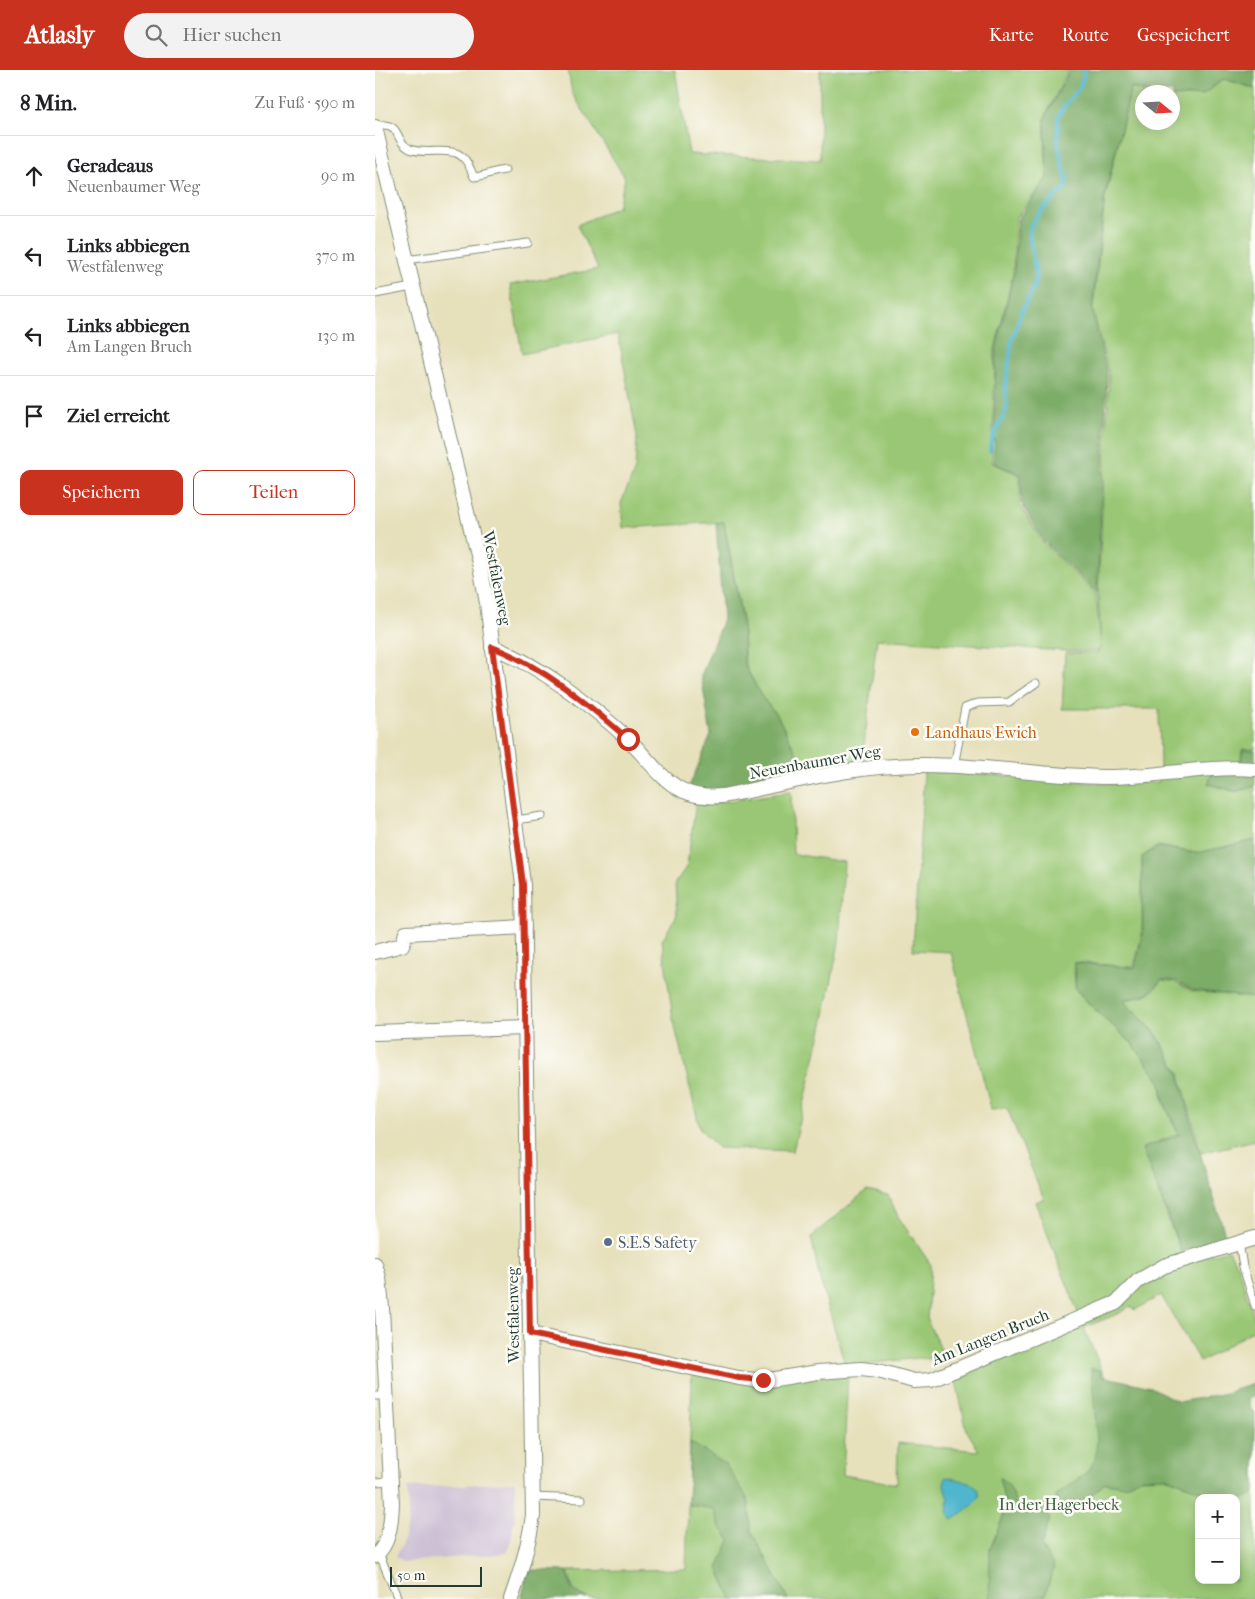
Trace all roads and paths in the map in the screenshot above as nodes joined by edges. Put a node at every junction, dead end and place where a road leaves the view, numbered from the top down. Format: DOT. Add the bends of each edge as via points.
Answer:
graph roads {
  1 [pos="375,126"];
  2 [pos="505,170"];
  3 [pos="528,244"];
  4 [pos="406,260"];
  5 [pos="412,287"];
  6 [pos="375,294"];
  7 [pos="492,647"];
  8 [pos="1037,683"];
  9 [pos="953,766"];
  10 [pos="1255,770"];
  11 [pos="543,816"];
  12 [pos="516,820"];
  13 [pos="524,927"];
  14 [pos="375,952"];
  15 [pos="526,1028"];
  16 [pos="375,1034"];
  17 [pos="1255,1238"];
  18 [pos="1239,1242"];
  19 [pos="375,1264"];
  20 [pos="1255,1306"];
  21 [pos="378,1309"];
  22 [pos="530,1334"];
  23 [pos="380,1396"];
  24 [pos="391,1481"];
  25 [pos="375,1482"];
  26 [pos="533,1496"];
  27 [pos="582,1499"];
  28 [pos="377,1554"];
  29 [pos="398,1599"];
  30 [pos="511,1599"];
  1 -- 2 [label="lane, Westfalenweg" via="386,124 394,128 407,147 415,151 456,153 465,159 474,177"];
  1 -- 4 [label="street, Westfalenweg"];
  3 -- 4 [label="lane"];
  4 -- 5 [label="street, Westfalenweg"];
  5 -- 6 [label="lane"];
  5 -- 7 [label="street, Westfalenweg" via="481,571"];
  7 -- 9 [label="street, Neuenbaumer Weg" via="523,661 597,712 668,781 688,793 704,797 723,796 879,766"];
  7 -- 12 [label="street, Westfalenweg"];
  8 -- 9 [label="lane" via="1009,702 978,703 965,708"];
  9 -- 10 [label="street, Neuenbaumer Weg" via="1104,777 1233,767"];
  11 -- 12 [label="lane"];
  12 -- 13 [label="street, Westfalenweg"];
  13 -- 14 [label="street" via="406,933 402,945"];
  13 -- 15 [label="street, Westfalenweg"];
  15 -- 16 [label="street"];
  15 -- 22 [label="street, Westfalenweg"];
  17 -- 18 [label="street, Am Langen Bruch"];
  18 -- 20 [label="lane"];
  18 -- 22 [label="street, Am Langen Bruch" via="1164,1266 1138,1281 1116,1303 931,1380 914,1381 861,1368 763,1380 739,1378"];
  19 -- 21 [label="street" via="379,1278"];
  21 -- 23 [label="street"];
  22 -- 26 [label="street, Westfalenweg"];
  23 -- 24 [label="street"];
  24 -- 25 [label="lane"];
  24 -- 28 [label="street" via="391,1521 388,1535"];
  26 -- 27 [label="lane"];
  26 -- 30 [label="street, Westfalenweg" via="531,1536"];
  28 -- 29 [label="lane"];
}
